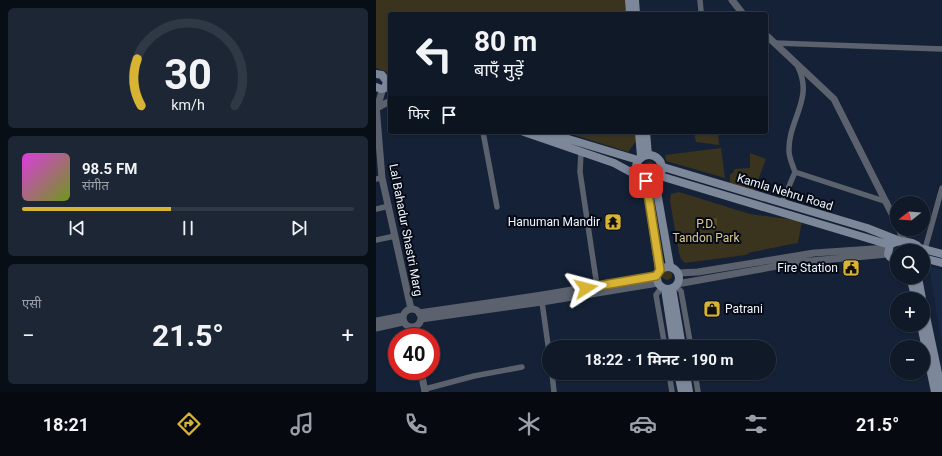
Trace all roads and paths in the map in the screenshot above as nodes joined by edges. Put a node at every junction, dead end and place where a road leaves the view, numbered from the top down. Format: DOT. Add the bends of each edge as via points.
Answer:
graph roads {
  1 [pos="628,0"];
  2 [pos="634,0"];
  3 [pos="700,0"];
  4 [pos="732,0"];
  5 [pos="701,11"];
  6 [pos="630,12"];
  7 [pos="636,12"];
  8 [pos="741,12"];
  9 [pos="768,37"];
  10 [pos="775,43"];
  11 [pos="942,49"];
  12 [pos="795,61"];
  13 [pos="376,74"];
  14 [pos="383,86"];
  15 [pos="388,102"];
  16 [pos="376,107"];
  17 [pos="483,134"];
  18 [pos="530,134"];
  19 [pos="553,134"];
  20 [pos="639,134"];
  21 [pos="646,134"];
  22 [pos="581,152"];
  23 [pos="643,157"];
  24 [pos="663,167"];
  25 [pos="795,172"];
  26 [pos="638,176"];
  27 [pos="658,178"];
  28 [pos="379,179"];
  29 [pos="646,181"];
  30 [pos="942,188"];
  31 [pos="887,202"];
  32 [pos="782,203"];
  33 [pos="389,206"];
  34 [pos="497,207"];
  35 [pos="376,208"];
  36 [pos="890,209"];
  37 [pos="395,236"];
  38 [pos="901,236"];
  39 [pos="376,240"];
  40 [pos="902,241"];
  41 [pos="910,244"];
  42 [pos="924,244"];
  43 [pos="889,249"];
  44 [pos="930,251"];
  45 [pos="942,254"];
  46 [pos="890,257"];
  47 [pos="930,260"];
  48 [pos="942,263"];
  49 [pos="670,266"];
  50 [pos="678,273"];
  51 [pos="666,283"];
  52 [pos="597,286"];
  53 [pos="542,302"];
  54 [pos="411,309"];
  55 [pos="420,316"];
  56 [pos="403,319"];
  57 [pos="376,321"];
  58 [pos="413,327"];
  59 [pos="376,328"];
  60 [pos="922,332"];
  61 [pos="930,332"];
  62 [pos="547,340"];
  63 [pos="664,340"];
  64 [pos="673,340"];
  65 [pos="680,340"];
  66 [pos="689,340"];
  67 [pos="522,367"];
  68 [pos="423,380"];
  69 [pos="553,380"];
  70 [pos="670,380"];
  71 [pos="679,380"];
  72 [pos="687,380"];
  73 [pos="696,380"];
  74 [pos="425,391"];
  75 [pos="554,392"];
  76 [pos="672,392"];
  77 [pos="682,392"];
  78 [pos="689,392"];
  79 [pos="698,392"];
  80 [pos="935,392"];
  81 [pos="942,392"];
  1 -- 6 [label="main road"];
  2 -- 7 [label="main road"];
  3 -- 5 [label="street"];
  4 -- 8 [label="street"];
  9 -- 10 [label="street"];
  10 -- 11 [label="street"];
  10 -- 12 [label="street"];
  12 -- 25 [label="street" via="802,76 804,98 790,138 789,153"];
  12 -- 31 [label="street" via="834,99"];
  13 -- 14 [label="main road" via="382,75"];
  14 -- 16 [label="street, Lal Bahadur Shastri Marg"];
  15 -- 16 [label="street"];
  16 -- 28 [label="street, Lal Bahadur Shastri Marg"];
  17 -- 34 [label="street"];
  18 -- 22 [label="main road"];
  19 -- 23 [label="main road"];
  20 -- 23 [label="main road"];
  21 -- 23 [label="main road"];
  22 -- 26 [label="main road" via="614,163"];
  22 -- 52 [label="street" via="580,172"];
  23 -- 24 [label="main road" via="657,157"];
  23 -- 26 [label="main road" via="636,167"];
  24 -- 27 [label="main road"];
  24 -- 32 [label="main road, Kamla Nehru Road"];
  25 -- 31 [label="street"];
  25 -- 32 [label="street"];
  26 -- 29 [label="main road"];
  27 -- 29 [label="main road"];
  27 -- 43 [label="main road, Kamla Nehru Road"];
  27 -- 49 [label="main road"];
  28 -- 33 [label="street, Lal Bahadur Shastri Marg"];
  29 -- 51 [label="main road"];
  30 -- 42 [label="street"];
  31 -- 36 [label="street"];
  32 -- 40 [label="main road, Kamla Nehru Road"];
  33 -- 35 [label="street"];
  33 -- 37 [label="street, Lal Bahadur Shastri Marg"];
  37 -- 39 [label="street"];
  37 -- 54 [label="street, Lal Bahadur Shastri Marg"];
  38 -- 40 [label="street"];
  40 -- 41 [label="main road, Kamla Nehru Road"];
  40 -- 43 [label="main road"];
  43 -- 46 [label="main road, Kamla Nehru Road"];
  43 -- 50 [label="street" via="814,253"];
  43 -- 51 [label="street"];
  44 -- 45 [label="main road"];
  47 -- 48 [label="main road"];
  49 -- 50 [label="main road"];
  49 -- 51 [label="main road"];
  50 -- 51 [label="main road"];
  51 -- 52 [label="street"];
  51 -- 53 [label="street"];
  51 -- 63 [label="street" via="656,295"];
  51 -- 64 [label="main road"];
  51 -- 65 [label="main road"];
  51 -- 66 [label="street" via="681,291"];
  52 -- 55 [label="street"];
  53 -- 55 [label="street"];
  53 -- 62 [label="street"];
  54 -- 55 [label="street"];
  54 -- 56 [label="street" via="406,311"];
  55 -- 58 [label="street" via="419,324"];
  56 -- 57 [label="street"];
  56 -- 58 [label="street" via="408,326"];
  56 -- 59 [label="street"];
  60 -- 80 [label="main road"];
  61 -- 81 [label="main road"];
  67 -- 74 [label="street" via="474,376"];
  68 -- 74 [label="street"];
  69 -- 75 [label="street"];
  70 -- 76 [label="street"];
  71 -- 77 [label="main road"];
  72 -- 78 [label="main road"];
  73 -- 79 [label="street"];
}
